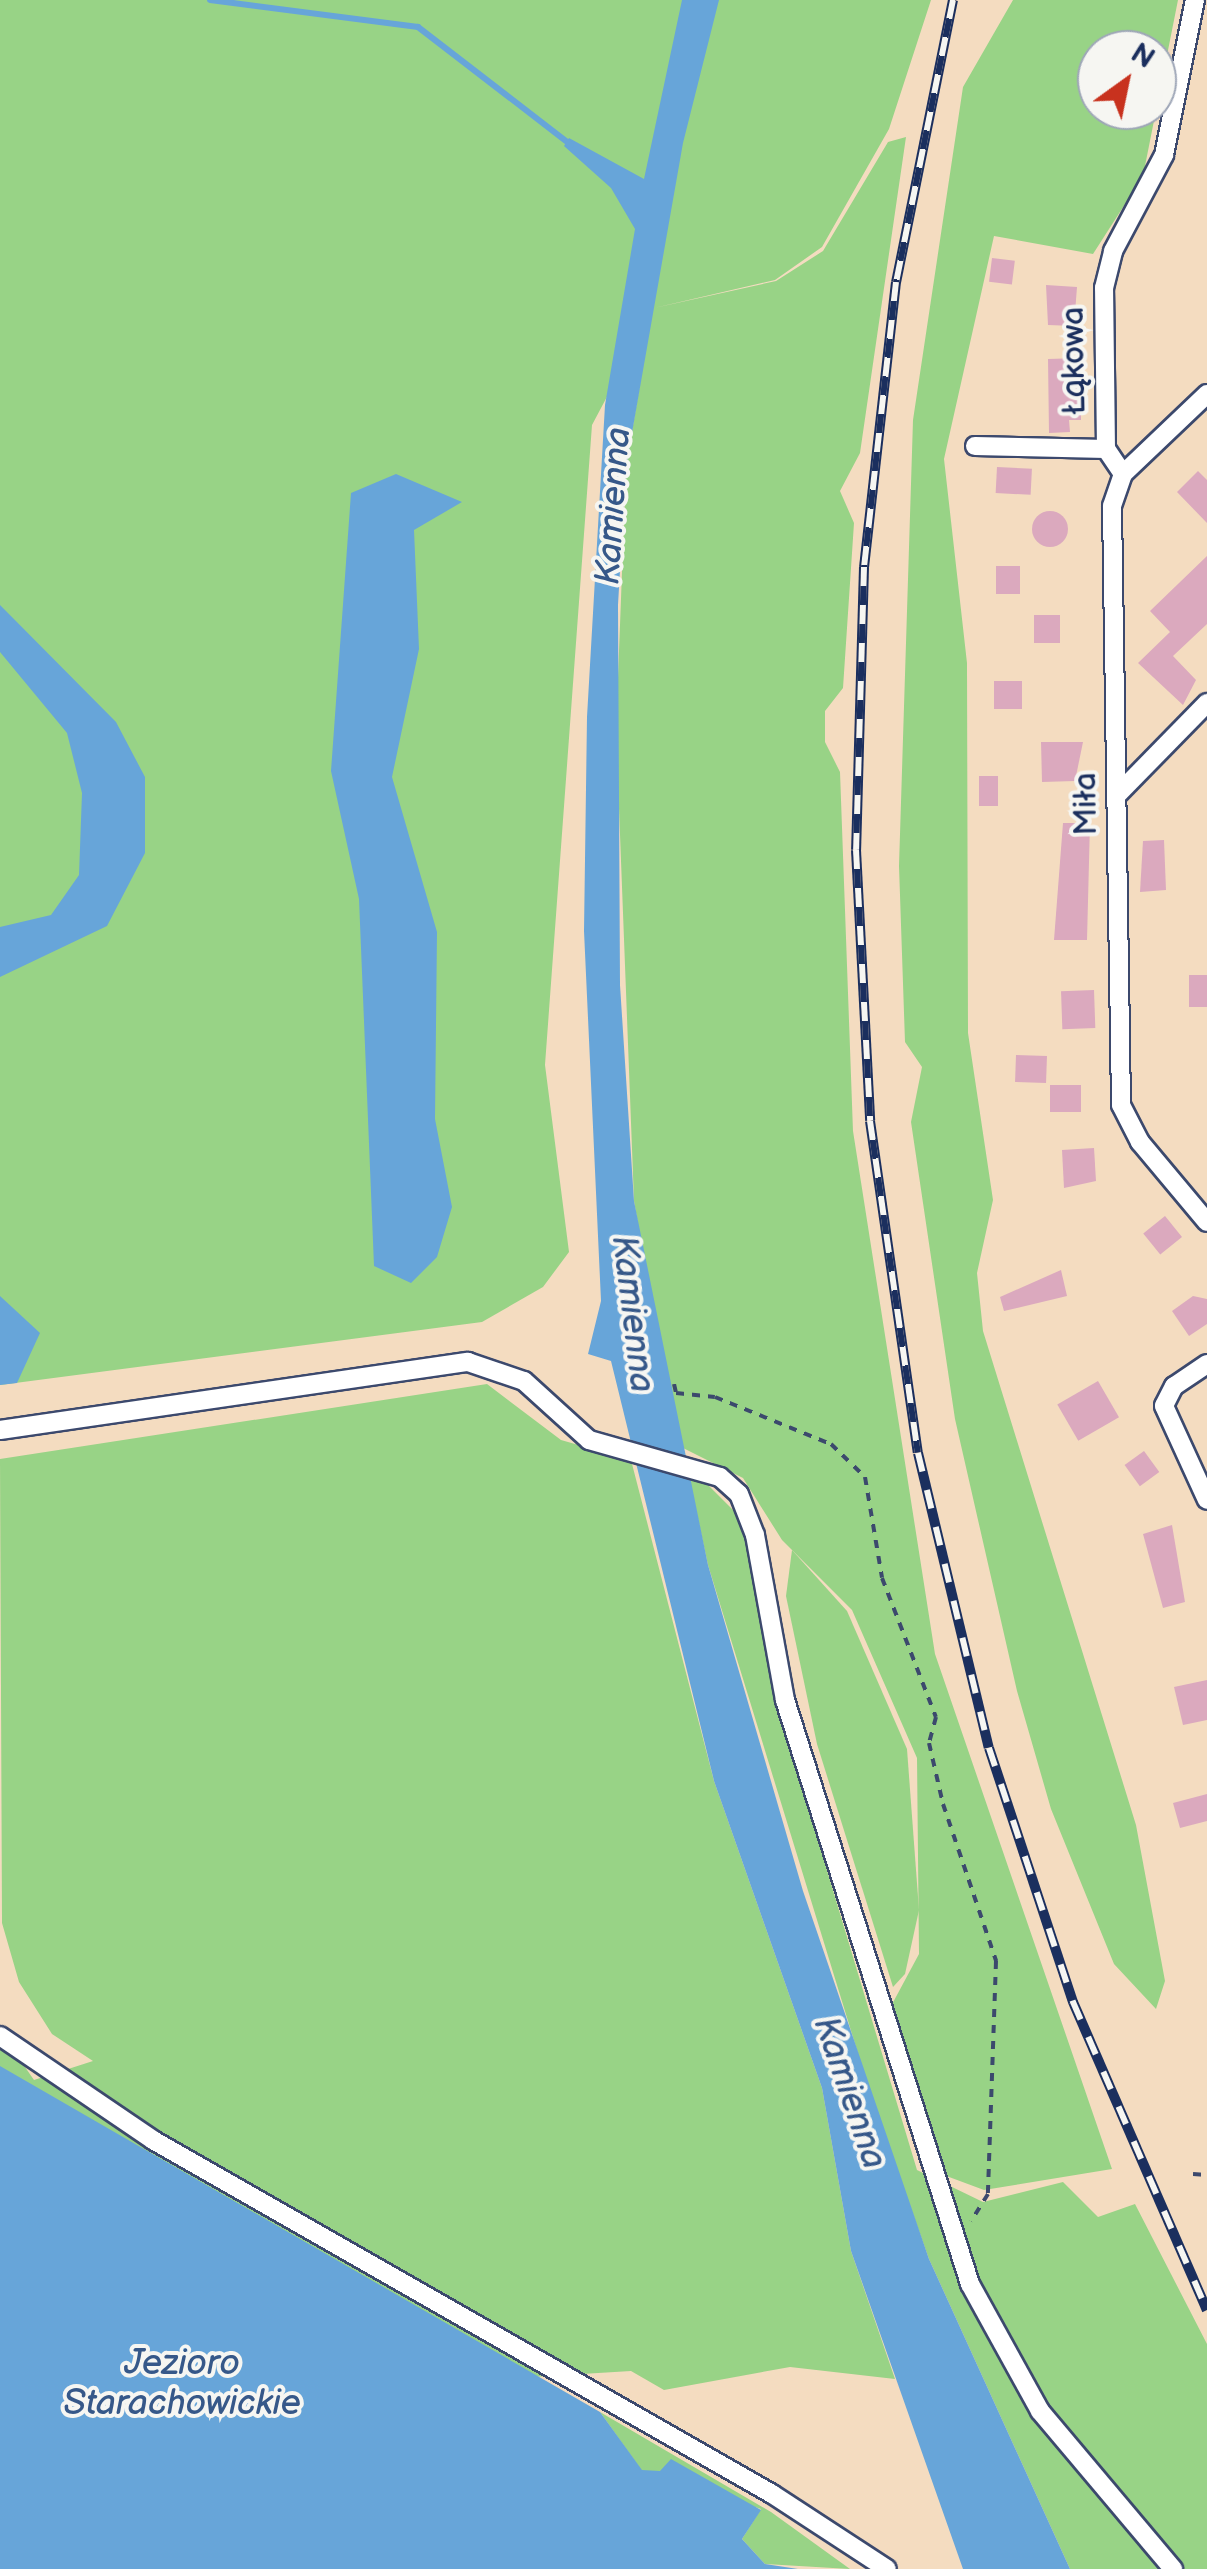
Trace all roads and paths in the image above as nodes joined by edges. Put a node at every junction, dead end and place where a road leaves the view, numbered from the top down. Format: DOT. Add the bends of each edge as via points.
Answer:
graph roads {
  1 [pos="1195,0"];
  2 [pos="1207,394"];
  3 [pos="974,446"];
  4 [pos="1106,449"];
  5 [pos="1122,474"];
  6 [pos="1207,703"];
  7 [pos="1117,795"];
  8 [pos="1207,1222"];
  9 [pos="1207,1364"];
  10 [pos="674,1384"];
  11 [pos="0,1430"];
  12 [pos="1207,1500"];
  13 [pos="0,2036"];
  14 [pos="1193,2174"];
  15 [pos="1207,2175"];
  16 [pos="950,2229"];
  17 [pos="887,2569"];
  18 [pos="1173,2569"];
  1 -- 4 [label="street, Łąkowa" via="1164,155 1106,272"];
  2 -- 5 [label="street"];
  3 -- 4 [label="street, Łąkowa"];
  4 -- 5 [label="street, Łąkowa"];
  5 -- 7 [label="street, Miła" via="1112,506"];
  6 -- 7 [label="street"];
  7 -- 8 [label="street, Miła" via="1123,1115"];
  9 -- 12 [label="street" via="1174,1386 1164,1406"];
  10 -- 16 [label="path" via="676,1393 715,1397 831,1444 865,1477 882,1578 936,1717 929,1743 943,1804 996,1961 988,2194 973,2220"];
  11 -- 16 [label="street" via="468,1362 524,1381 589,1440 694,1468 739,1494 756,1535 785,1700"];
  13 -- 17 [label="street" via="153,2140 772,2494"];
  14 -- 15 [label="path"];
  16 -- 18 [label="street" via="1040,2411"];
}
